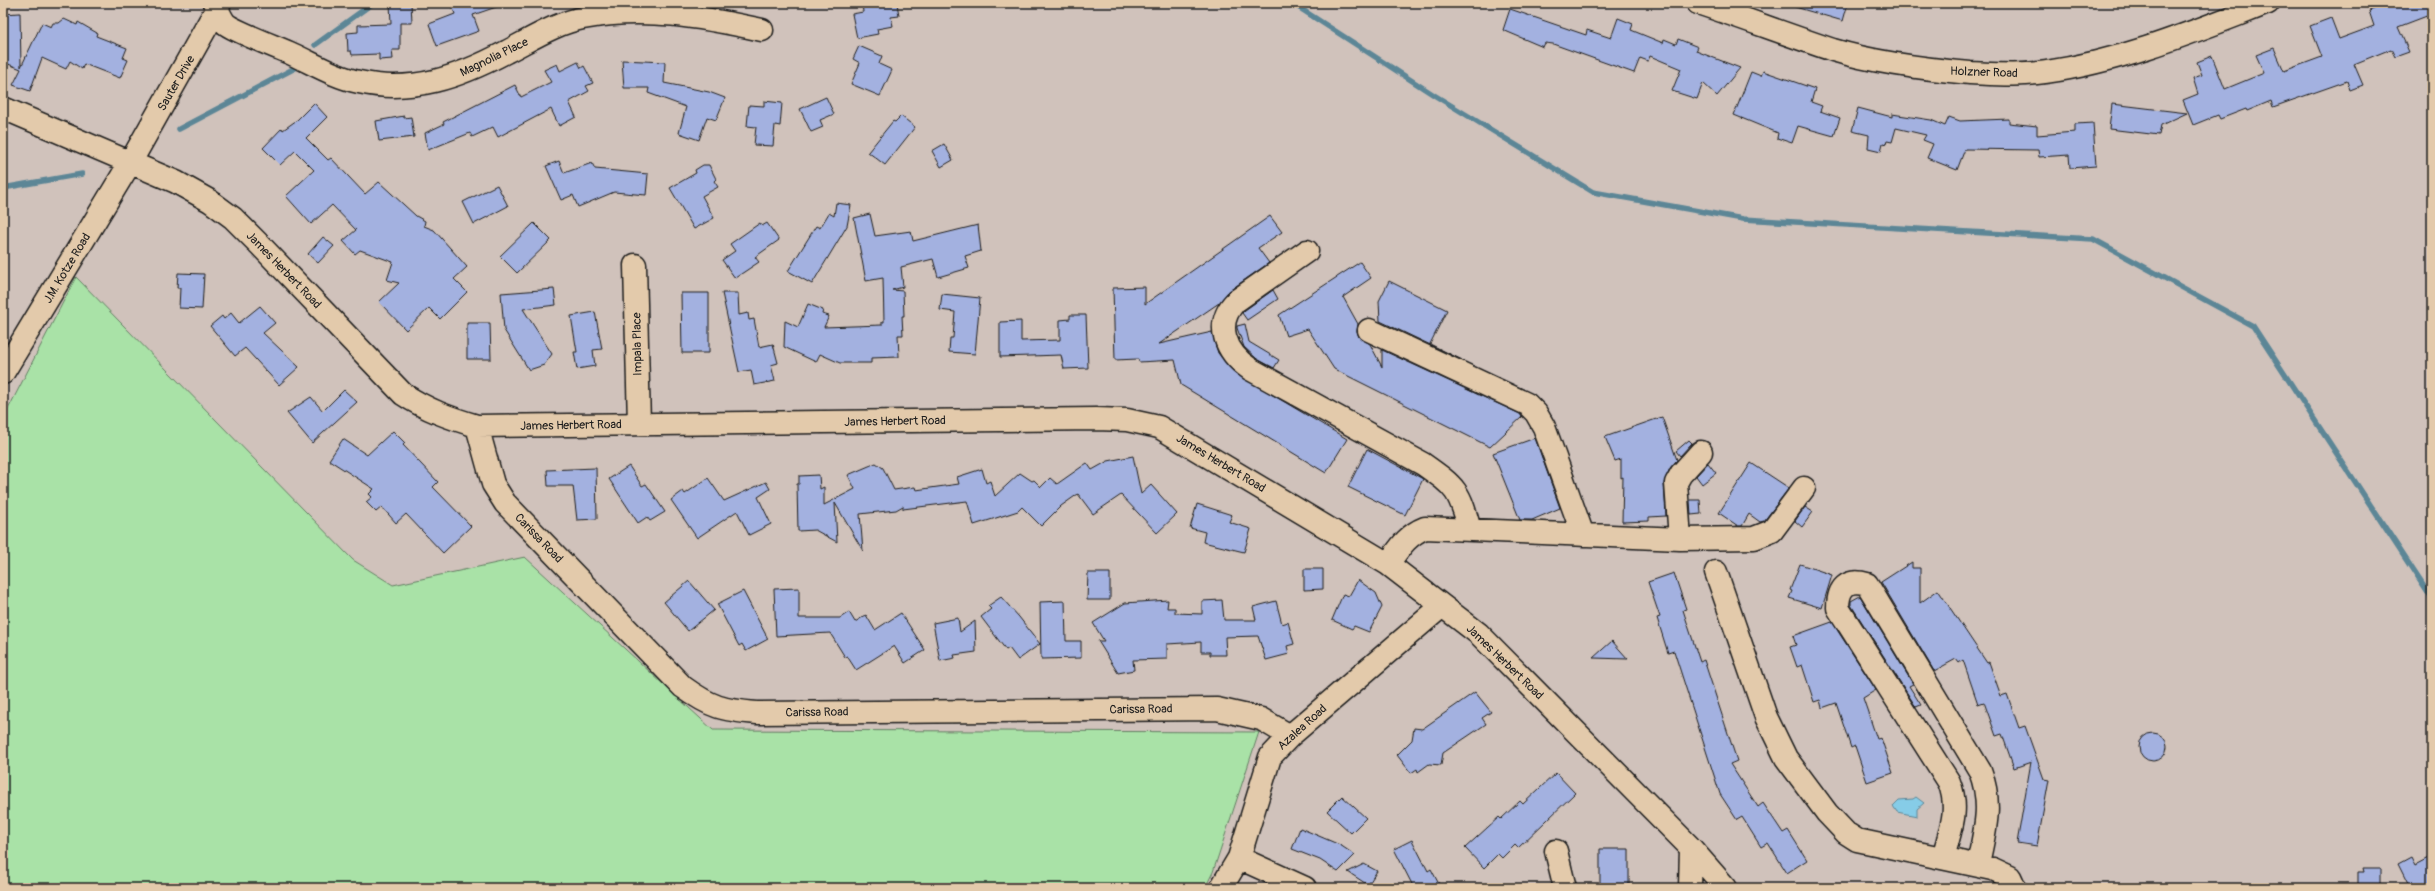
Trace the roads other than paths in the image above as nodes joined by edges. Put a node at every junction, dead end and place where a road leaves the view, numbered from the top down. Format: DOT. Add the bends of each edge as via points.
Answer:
graph roads {
  1 [pos="1698,3"];
  2 [pos="2268,3"];
  3 [pos="217,5"];
  4 [pos="1729,8"];
  5 [pos="762,30"];
  6 [pos="3,108"];
  7 [pos="130,163"];
  8 [pos="1307,251"];
  9 [pos="635,265"];
  10 [pos="1369,330"];
  11 [pos="3,373"];
  12 [pos="639,424"];
  13 [pos="477,426"];
  14 [pos="1702,452"];
  15 [pos="1804,488"];
  16 [pos="1470,530"];
  17 [pos="1583,535"];
  18 [pos="1680,539"];
  19 [pos="1388,564"];
  20 [pos="1716,572"];
  21 [pos="1442,606"];
  22 [pos="1290,736"];
  23 [pos="1691,848"];
  24 [pos="1556,851"];
  25 [pos="1239,858"];
  26 [pos="1943,858"];
  27 [pos="1978,864"];
  28 [pos="1221,888"];
  29 [pos="1305,888"];
  30 [pos="1565,888"];
  31 [pos="1690,888"];
  32 [pos="1726,888"];
  33 [pos="2015,888"];
  1 -- 4 [label="street, Holzner Road"];
  2 -- 4 [label="street, Holzner Road" via="2152,48 2088,65 2044,73 1996,74 1896,64 1834,50"];
  3 -- 5 [label="street, Magnolia Place" via="226,24 336,75 359,82 392,86 424,84 451,78 476,68 547,31 581,18 611,14 667,13 708,18"];
  3 -- 7 [label="street, Sauter Drive"];
  6 -- 7 [label="street, James Herbert Road"];
  7 -- 11 [label="street, J.M. Kotze Road"];
  7 -- 13 [label="street, James Herbert Road" via="176,182 210,201 233,218 403,394 437,414"];
  8 -- 16 [label="street" via="1227,310 1224,322 1231,352 1250,369 1423,464 1446,480 1457,492"];
  9 -- 12 [label="street, Impala Place"];
  10 -- 17 [label="street" via="1528,404 1544,427"];
  12 -- 13 [label="street, James Herbert Road"];
  12 -- 19 [label="street, James Herbert Road" via="1127,420 1158,427 1187,442"];
  13 -- 22 [label="street, Carissa Road" via="491,477 504,503 683,687 705,703 728,710 757,713 1217,709 1261,719"];
  14 -- 18 [label="street" via="1676,483"];
  15 -- 18 [label="street" via="1778,525 1764,535 1754,538"];
  16 -- 17 [label="street"];
  16 -- 19 [label="street" via="1425,528 1414,532"];
  17 -- 18 [label="street"];
  19 -- 21 [label="street, James Herbert Road"];
  20 -- 26 [label="street" via="1766,717 1786,758 1827,813 1846,833 1857,840"];
  21 -- 22 [label="street, Azalea Road"];
  21 -- 23 [label="street, James Herbert Road" via="1479,634"];
  22 -- 25 [label="street, Azalea Road" via="1270,758"];
  23 -- 31 [label="street"];
  23 -- 32 [label="street, James Herbert Road"];
  24 -- 30 [label="street"];
  25 -- 28 [label="street, Azalea Road"];
  25 -- 29 [label="street"];
  26 -- 27 [label="street"];
  26 -- 27 [label="street" via="1955,808 1953,792 1838,608 1840,591 1845,585 1857,581 1867,584 1980,771 1986,787 1989,810"];
  27 -- 33 [label="street" via="2010,877"];
}
